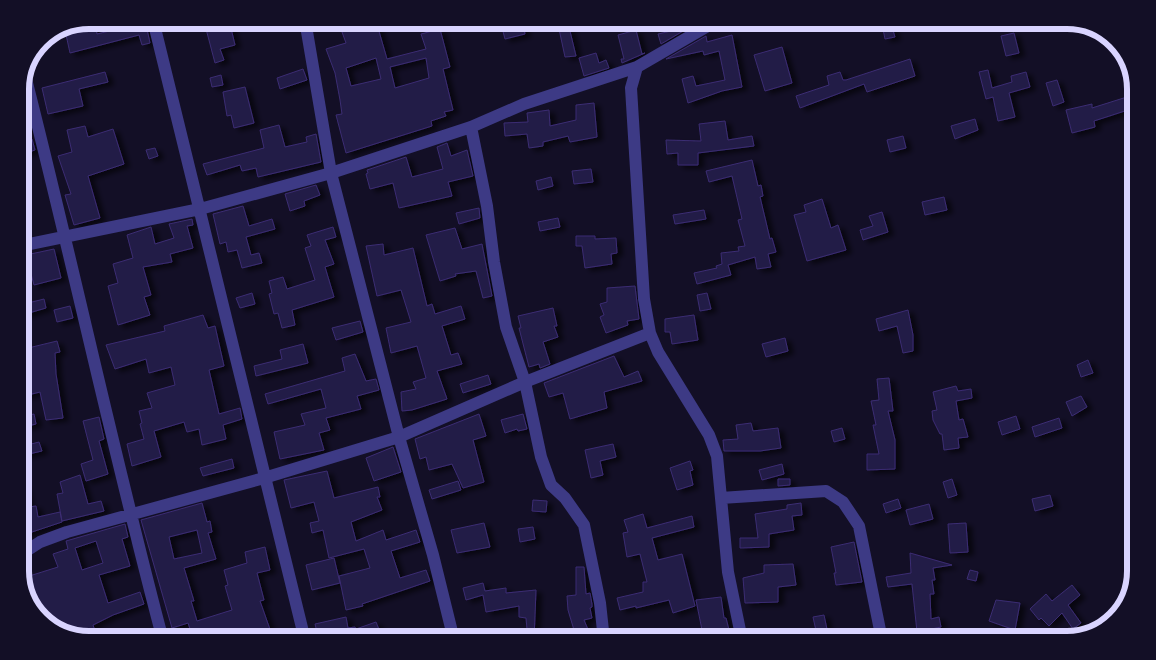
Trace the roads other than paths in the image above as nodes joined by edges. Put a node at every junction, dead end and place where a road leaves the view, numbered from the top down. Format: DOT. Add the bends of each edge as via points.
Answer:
graph roads {
  1 [pos="155,29"];
  2 [pos="307,29"];
  3 [pos="702,29"];
  4 [pos="637,66"];
  5 [pos="29,91"];
  6 [pos="471,127"];
  7 [pos="332,173"];
  8 [pos="200,209"];
  9 [pos="66,237"];
  10 [pos="29,244"];
  11 [pos="650,334"];
  12 [pos="525,382"];
  13 [pos="399,438"];
  14 [pos="264,478"];
  15 [pos="720,498"];
  16 [pos="129,513"];
  17 [pos="29,549"];
  18 [pos="161,631"];
  19 [pos="303,631"];
  20 [pos="452,631"];
  21 [pos="603,631"];
  22 [pos="740,631"];
  23 [pos="880,631"];
  1 -- 8 [label="street"];
  2 -- 7 [label="street"];
  3 -- 4 [label="street"];
  4 -- 6 [label="street" via="524,104"];
  4 -- 11 [label="street" via="631,88 644,299"];
  5 -- 9 [label="street"];
  6 -- 7 [label="street"];
  6 -- 12 [label="street" via="488,206 506,327"];
  7 -- 8 [label="street"];
  7 -- 13 [label="street"];
  8 -- 9 [label="street"];
  8 -- 14 [label="street"];
  9 -- 10 [label="street"];
  9 -- 16 [label="street"];
  11 -- 12 [label="street"];
  11 -- 15 [label="street" via="709,435 717,456"];
  12 -- 13 [label="street"];
  12 -- 21 [label="street" via="541,457 551,485 565,498 584,525"];
  13 -- 14 [label="street"];
  13 -- 20 [label="street"];
  14 -- 16 [label="street"];
  14 -- 19 [label="street"];
  15 -- 22 [label="street" via="728,572"];
  15 -- 23 [label="street" via="826,490 843,502 859,526"];
  16 -- 17 [label="street" via="67,532"];
  16 -- 18 [label="street"];
}
